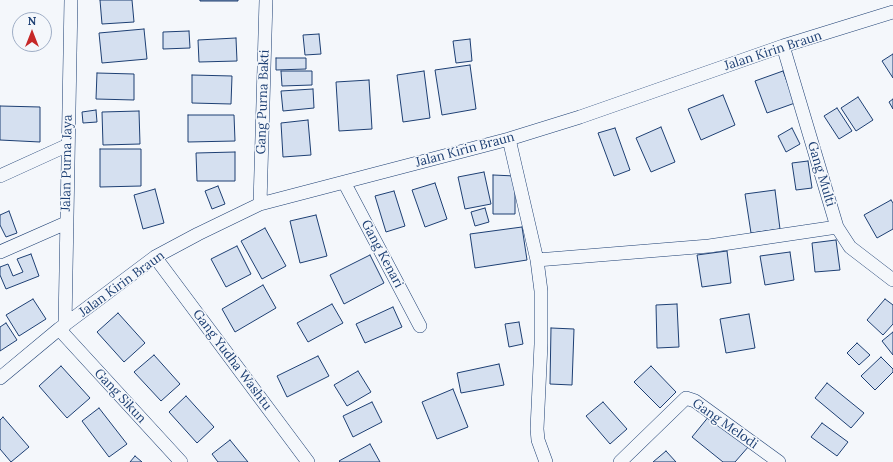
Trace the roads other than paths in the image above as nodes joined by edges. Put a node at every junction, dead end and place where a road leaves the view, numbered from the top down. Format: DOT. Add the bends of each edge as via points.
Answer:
graph roads {
  1 [pos="71,0"];
  2 [pos="266,0"];
  3 [pos="893,12"];
  4 [pos="783,46"];
  5 [pos="509,139"];
  6 [pos="68,145"];
  7 [pos="0,176"];
  8 [pos="344,182"];
  9 [pos="260,204"];
  10 [pos="66,223"];
  11 [pos="837,227"];
  12 [pos="0,252"];
  13 [pos="155,257"];
  14 [pos="537,260"];
  15 [pos="893,280"];
  16 [pos="420,326"];
  17 [pos="62,327"];
  18 [pos="0,378"];
  19 [pos="181,462"];
  20 [pos="308,462"];
  21 [pos="546,462"];
  22 [pos="620,462"];
  23 [pos="779,462"];
  1 -- 6 [label="street, Jalan Purna Jaya"];
  2 -- 9 [label="street, Gang Purna Bakti"];
  3 -- 4 [label="street, Jalan Kirin Braun"];
  4 -- 5 [label="street, Jalan Kirin Braun"];
  4 -- 11 [label="street, Gang Multi"];
  5 -- 8 [label="street, Jalan Kirin Braun"];
  5 -- 14 [label="street"];
  6 -- 7 [label="street"];
  6 -- 10 [label="street, Jalan Purna Jaya"];
  8 -- 9 [label="street, Jalan Kirin Braun"];
  8 -- 16 [label="street, Gang Kenari"];
  9 -- 13 [label="street, Jalan Kirin Braun"];
  10 -- 12 [label="street"];
  10 -- 17 [label="street, Jalan Purna Jaya"];
  11 -- 14 [label="street" via="708,246"];
  11 -- 15 [label="street, Gang Multi" via="850,247"];
  13 -- 17 [label="street, Jalan Kirin Braun"];
  13 -- 20 [label="street, Gang Yudha Washtu"];
  14 -- 21 [label="street" via="541,291 541,344 537,429"];
  17 -- 18 [label="street, Jalan Kirin Braun"];
  17 -- 19 [label="street, Gang Sikun"];
  22 -- 23 [label="street, Gang Melodi" via="686,398 695,400"];
}
